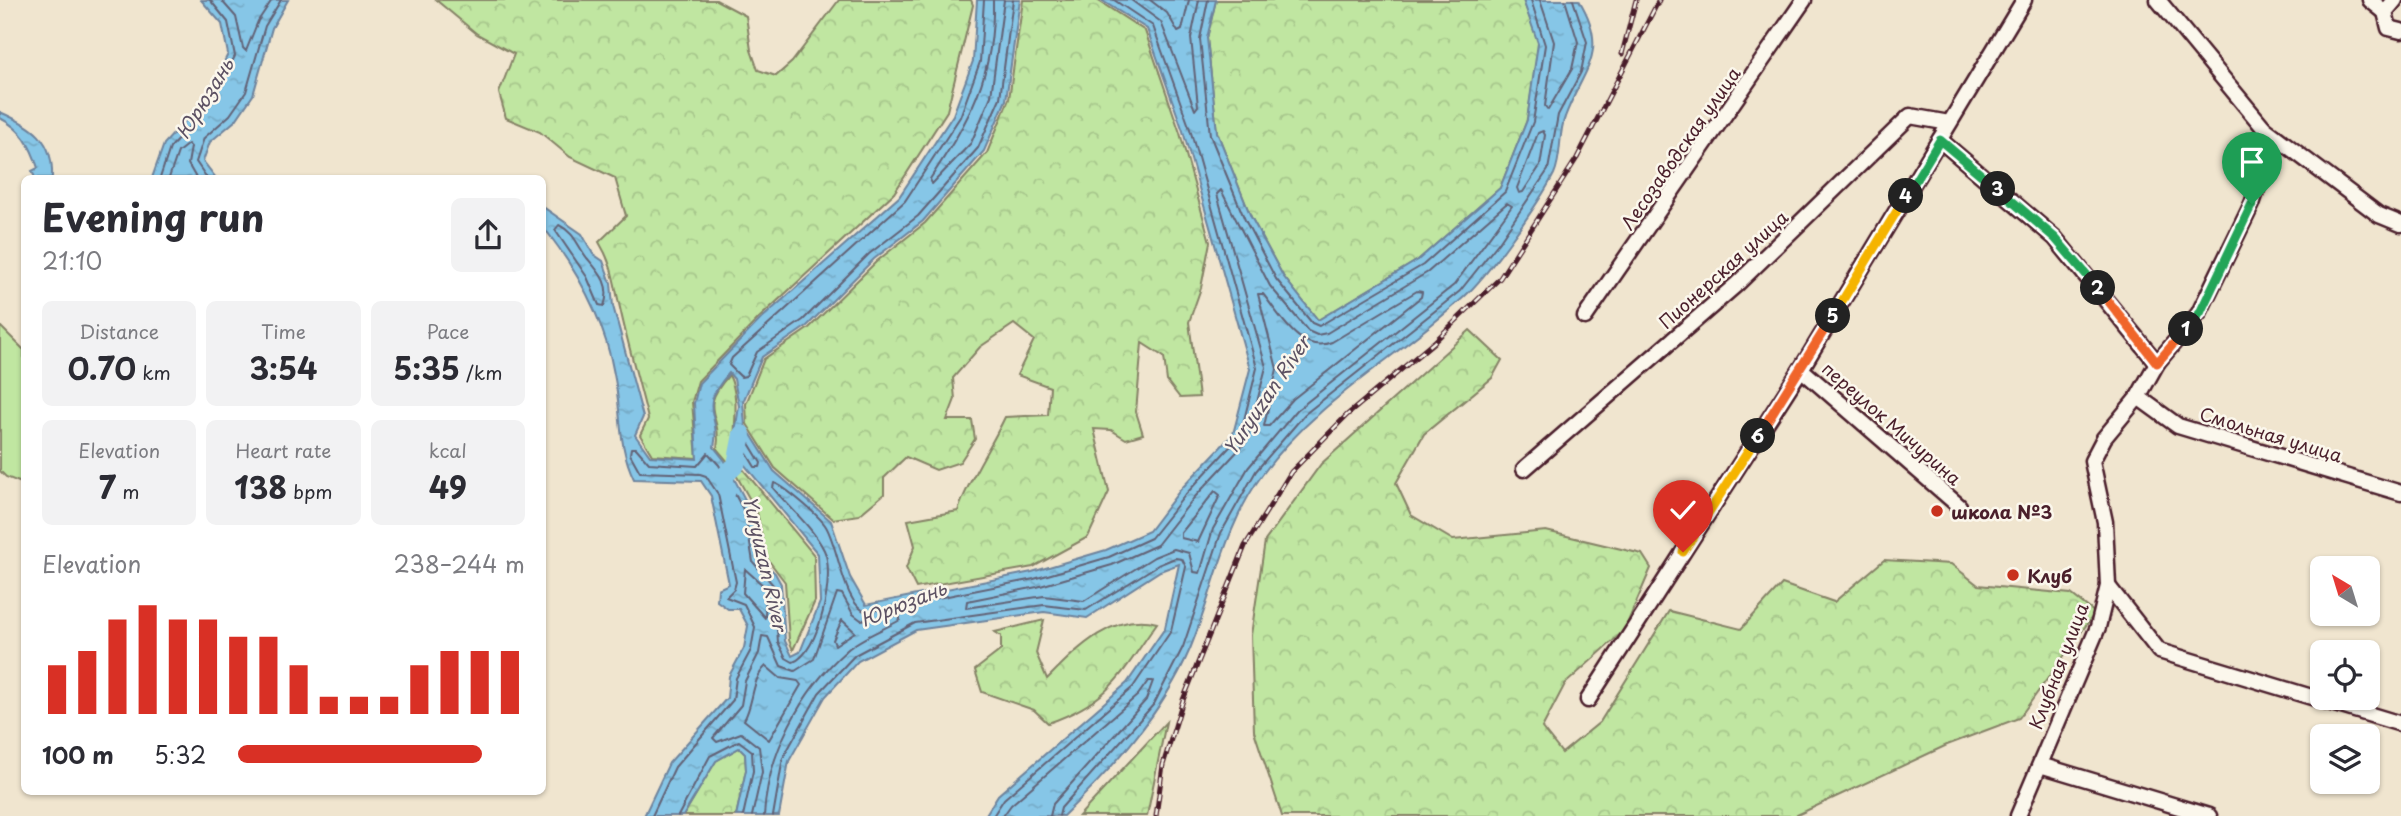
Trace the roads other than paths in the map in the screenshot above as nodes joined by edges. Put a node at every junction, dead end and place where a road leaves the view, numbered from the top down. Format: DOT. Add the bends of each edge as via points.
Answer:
graph roads {
  1 [pos="1804,0"];
  2 [pos="2024,0"];
  3 [pos="2158,0"];
  4 [pos="2370,0"];
  5 [pos="2396,0"];
  6 [pos="2385,12"];
  7 [pos="2401,31"];
  8 [pos="1949,123"];
  9 [pos="2264,128"];
  10 [pos="1940,140"];
  11 [pos="2401,224"];
  12 [pos="1585,317"];
  13 [pos="2157,363"];
  14 [pos="1801,369"];
  15 [pos="2137,397"];
  16 [pos="1524,469"];
  17 [pos="2401,493"];
  18 [pos="1959,506"];
  19 [pos="2108,586"];
  20 [pos="1588,700"];
  21 [pos="2401,724"];
  22 [pos="2040,765"];
  23 [pos="2018,816"];
  24 [pos="2209,816"];
  1 -- 12 [label="street, Лесозаводская улица"];
  2 -- 8 [label="street"];
  3 -- 9 [label="street"];
  4 -- 6 [label="street"];
  5 -- 6 [label="street"];
  6 -- 7 [label="street" via="2389,29"];
  8 -- 10 [label="street"];
  8 -- 16 [label="street, Пионерская улица" via="1910,116 1737,284"];
  9 -- 11 [label="street" via="2379,215"];
  9 -- 13 [label="street, Клубная улица" via="2268,158 2252,204 2200,313"];
  10 -- 13 [label="street" via="2055,238"];
  10 -- 14 [label="street"];
  13 -- 15 [label="street, Клубная улица"];
  14 -- 18 [label="street, переулок Мичурина"];
  14 -- 20 [label="street"];
  15 -- 17 [label="street, Смольная улица" via="2178,426"];
  15 -- 19 [label="street, Клубная улица" via="2092,461 2105,522"];
  19 -- 21 [label="street" via="2159,651"];
  19 -- 22 [label="street, Клубная улица" via="2098,627"];
  22 -- 23 [label="street, Клубная улица"];
  22 -- 24 [label="street"];
}
